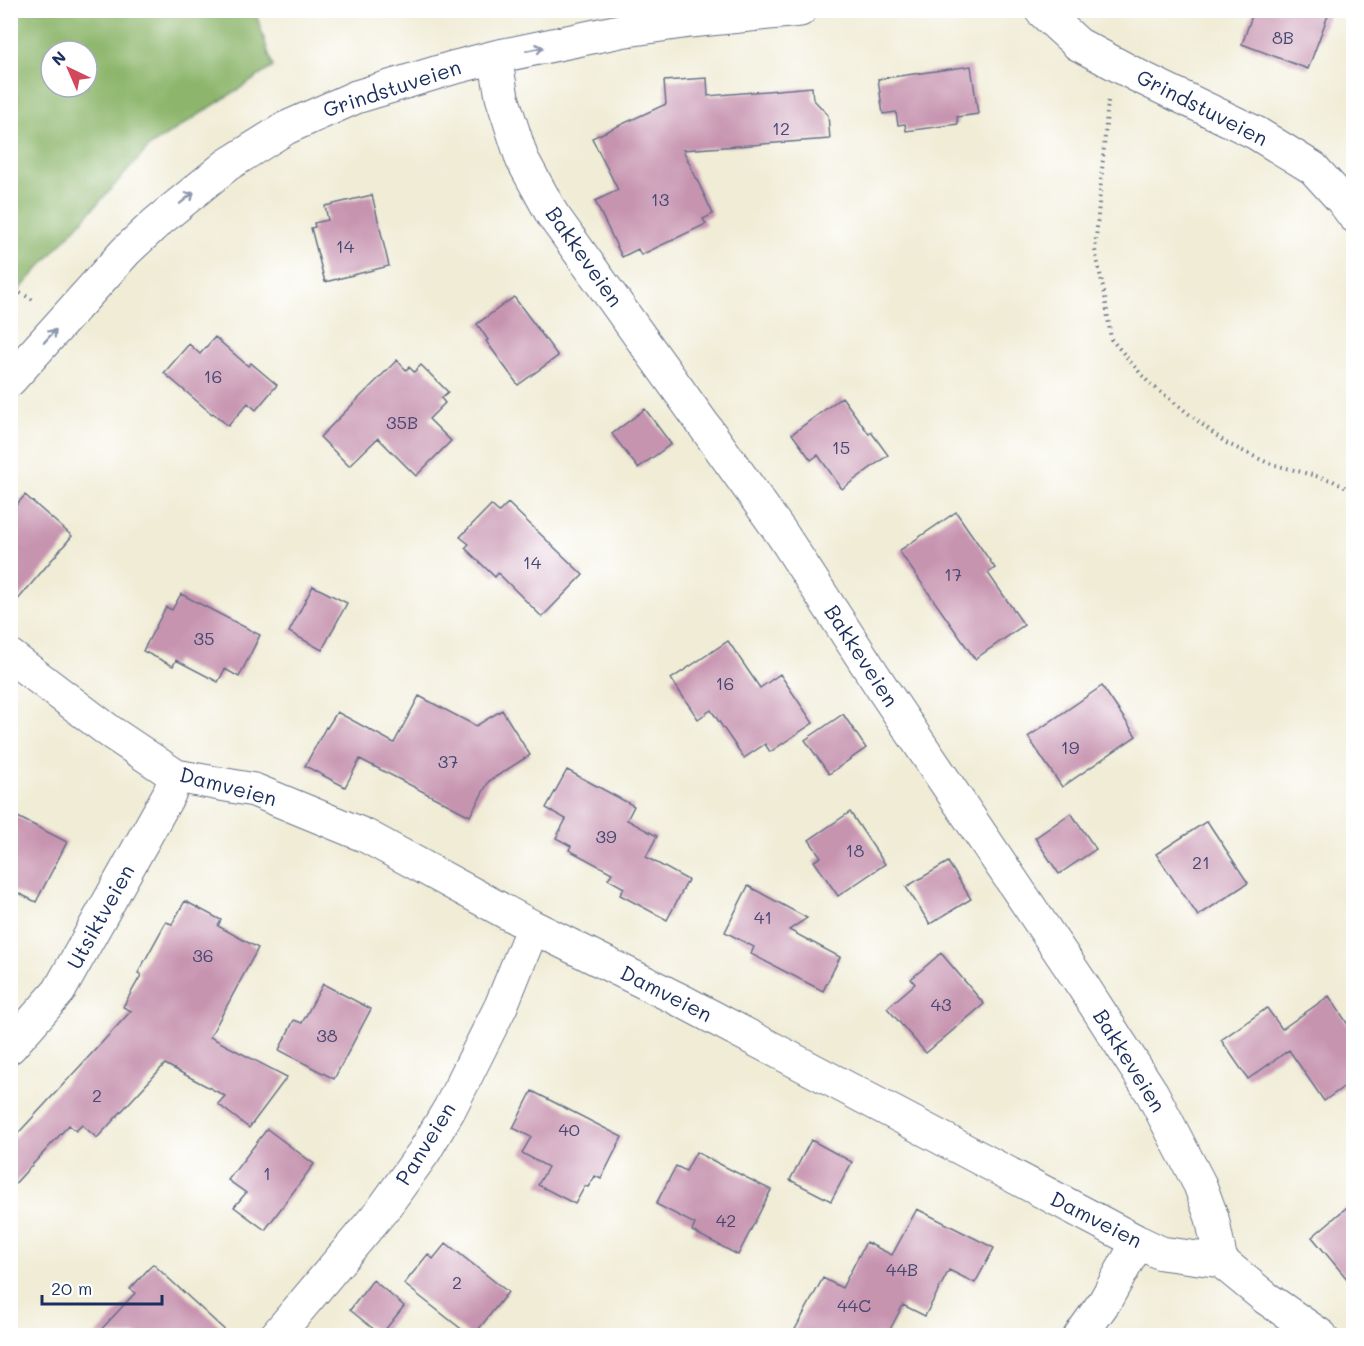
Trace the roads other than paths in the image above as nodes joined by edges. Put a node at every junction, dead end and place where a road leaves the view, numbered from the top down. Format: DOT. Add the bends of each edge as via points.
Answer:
graph roads {
  1 [pos="800,10"];
  2 [pos="1041,10"];
  3 [pos="495,57"];
  4 [pos="1353,216"];
  5 [pos="10,380"];
  6 [pos="10,656"];
  7 [pos="176,776"];
  8 [pos="532,927"];
  9 [pos="10,1047"];
  10 [pos="1138,1242"];
  11 [pos="1221,1261"];
  12 [pos="276,1335"];
  13 [pos="1080,1335"];
  14 [pos="1321,1335"];
  3 -- 1 [label="street, Grindstuveien, one-way" via="631,30"];
  2 -- 4 [label="street, Grindstuveien" via="1078,44 1256,133 1313,168"];
  5 -- 3 [label="street, Grindstuveien, one-way" via="126,250 227,165 286,128 356,97"];
  3 -- 11 [label="street, Bakkeveien" via="502,97 522,159 552,214 783,534 1152,1093 1200,1185"];
  6 -- 7 [label="street, Damveien"];
  7 -- 8 [label="street, Damveien" via="254,790 303,809 366,836"];
  7 -- 9 [label="street, Utsiktveien" via="170,794 59,992"];
  8 -- 10 [label="street, Damveien" via="684,1002"];
  8 -- 12 [label="street, Panveien" via="501,1006 424,1152 383,1209"];
  10 -- 11 [label="street, Damveien" via="1161,1253"];
  10 -- 13 [label="street" via="1105,1301"];
  11 -- 14 [label="street"];
}
